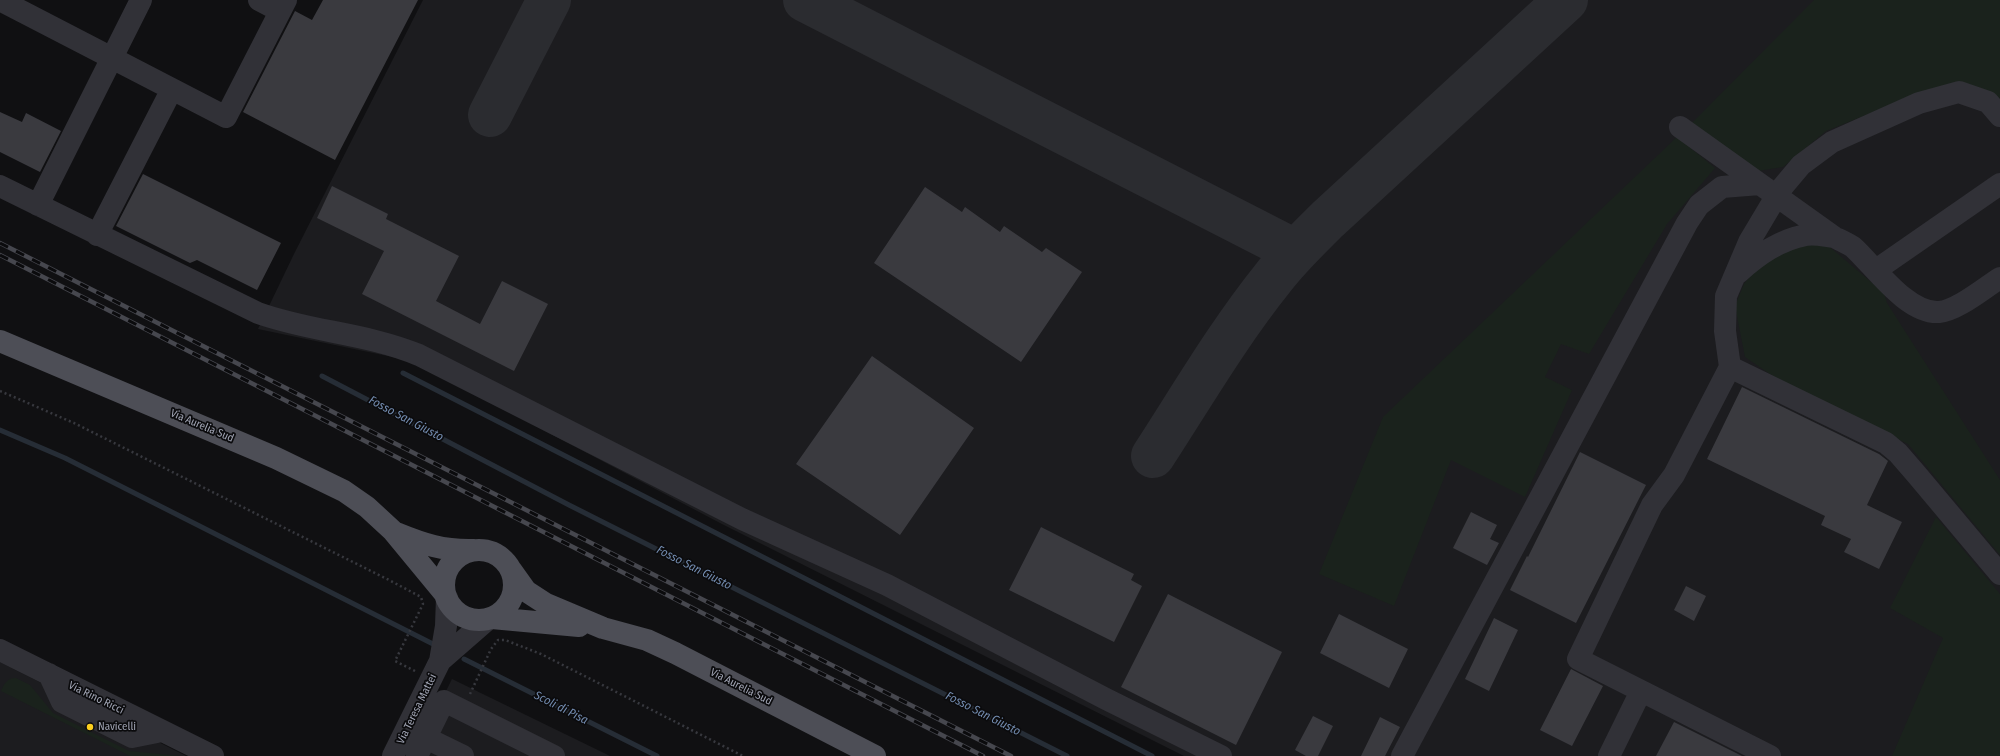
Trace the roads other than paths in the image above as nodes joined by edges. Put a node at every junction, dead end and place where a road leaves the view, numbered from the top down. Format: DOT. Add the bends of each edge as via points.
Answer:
graph roads {
  1 [pos="0,0"];
  2 [pos="142,0"];
  3 [pos="259,0"];
  4 [pos="283,6"];
  5 [pos="112,58"];
  6 [pos="172,90"];
  7 [pos="2000,116"];
  8 [pos="1680,127"];
  9 [pos="2000,184"];
  10 [pos="0,186"];
  11 [pos="1768,190"];
  12 [pos="38,205"];
  13 [pos="96,235"];
  14 [pos="1834,237"];
  15 [pos="1876,270"];
  16 [pos="1735,275"];
  17 [pos="2000,278"];
  18 [pos="0,341"];
  19 [pos="1730,367"];
  20 [pos="393,531"];
  21 [pos="474,550"];
  22 [pos="511,570"];
  23 [pos="2000,574"];
  24 [pos="446,596"];
  25 [pos="490,619"];
  26 [pos="603,628"];
  27 [pos="2,657"];
  28 [pos="440,661"];
  29 [pos="1641,691"];
  30 [pos="422,747"];
  31 [pos="213,756"];
  32 [pos="393,756"];
  33 [pos="463,756"];
  34 [pos="554,756"];
  35 [pos="875,756"];
  36 [pos="1222,756"];
  37 [pos="1402,756"];
  38 [pos="1609,756"];
  39 [pos="1770,756"];
  1 -- 5 [label="street"];
  2 -- 5 [label="street"];
  3 -- 4 [label="street"];
  4 -- 6 [label="street" via="226,117"];
  5 -- 6 [label="street"];
  5 -- 12 [label="street"];
  6 -- 13 [label="street"];
  7 -- 11 [label="street" via="1988,102 1959,92 1919,103 1832,142"];
  8 -- 11 [label="street"];
  9 -- 15 [label="street"];
  10 -- 12 [label="street"];
  11 -- 14 [label="street"];
  11 -- 16 [label="street"];
  11 -- 37 [label="street" via="1722,187 1699,205 1687,223"];
  12 -- 13 [label="street"];
  13 -- 36 [label="street" via="258,313 280,321 379,340 420,355 742,519 888,585 1106,699"];
  14 -- 15 [label="street" via="1851,246"];
  14 -- 16 [label="street" via="1807,234 1783,242 1761,252"];
  15 -- 17 [label="street" via="1913,305 1924,311 1939,312 1958,305"];
  16 -- 19 [label="street" via="1726,296 1725,331"];
  18 -- 20 [label="main road, Via Aurelia Sud" via="332,484 366,507"];
  19 -- 23 [label="street" via="1886,444 1898,453"];
  19 -- 29 [label="street" via="1674,475 1652,505 1578,660"];
  20 -- 21 [label="main road" via="435,547"];
  20 -- 24 [label="main road"];
  21 -- 22 [label="main road" via="495,554 503,559"];
  21 -- 24 [label="main road" via="461,555 449,568 444,580"];
  22 -- 25 [label="main road" via="514,580 513,596 506,609"];
  22 -- 26 [label="main road" via="526,591 534,597 560,611"];
  24 -- 25 [label="main road" via="452,608 465,618 476,621"];
  24 -- 28 [label="street" via="446,626"];
  25 -- 26 [label="main road"];
  25 -- 28 [label="street"];
  26 -- 35 [label="main road, Via Aurelia Sud" via="647,640 675,653"];
  27 -- 31 [label="street, Via Rino Ricci" via="48,674"];
  28 -- 32 [label="street, Via Teresa Mattei"];
  29 -- 38 [label="street"];
  29 -- 39 [label="street"];
  30 -- 33 [label="street"];
  30 -- 34 [label="street" via="444,701"];
}
